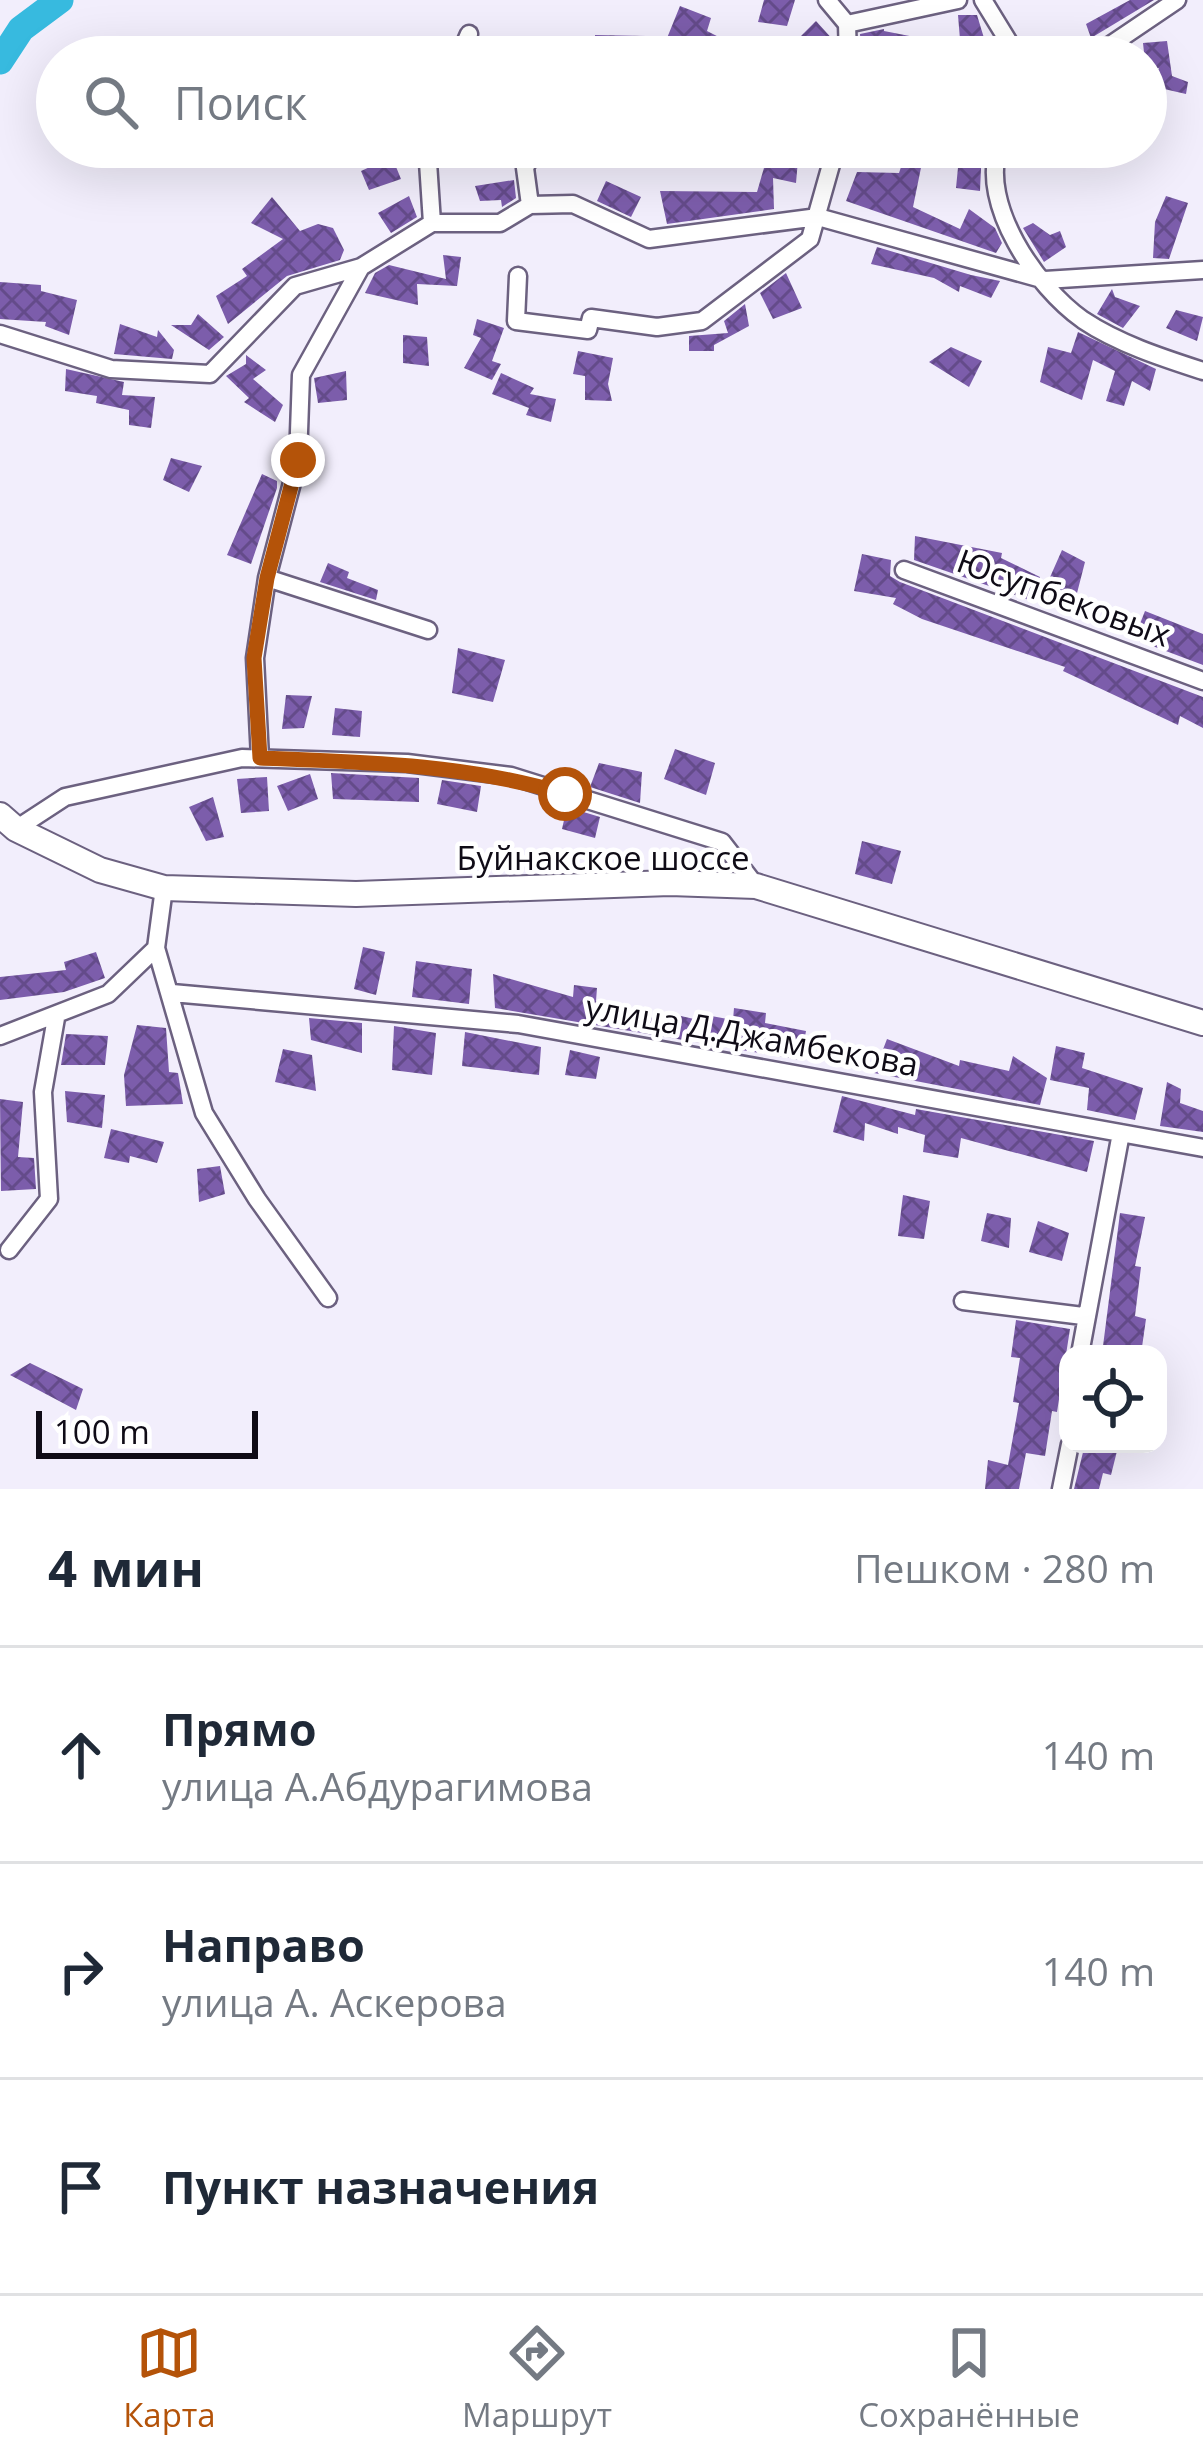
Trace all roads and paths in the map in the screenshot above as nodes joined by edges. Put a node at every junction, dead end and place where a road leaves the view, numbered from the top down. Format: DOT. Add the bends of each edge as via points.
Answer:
graph roads {
  1 [pos="827,0"];
  2 [pos="958,0"];
  3 [pos="983,0"];
  4 [pos="1177,0"];
  5 [pos="847,25"];
  6 [pos="847,36"];
  7 [pos="1005,36"];
  8 [pos="1123,36"];
  9 [pos="428,168"];
  10 [pos="525,168"];
  11 [pos="824,168"];
  12 [pos="991,168"];
  13 [pos="530,205"];
  14 [pos="818,217"];
  15 [pos="432,223"];
  16 [pos="361,267"];
  17 [pos="1203,270"];
  18 [pos="518,276"];
  19 [pos="1046,280"];
  20 [pos="0,334"];
  21 [pos="1203,370"];
  22 [pos="904,570"];
  23 [pos="267,578"];
  24 [pos="428,630"];
  25 [pos="1203,681"];
  26 [pos="260,758"];
  27 [pos="8,822"];
  28 [pos="756,886"];
  29 [pos="164,888"];
  30 [pos="157,948"];
  31 [pos="172,993"];
  32 [pos="56,1018"];
  33 [pos="1203,1023"];
  34 [pos="5,1036"];
  35 [pos="1121,1133"];
  36 [pos="1203,1148"];
  37 [pos="9,1250"];
  38 [pos="328,1298"];
  39 [pos="963,1301"];
  40 [pos="1083,1316"];
  41 [pos="1081,1345"];
  42 [pos="1068,1453"];
  43 [pos="1061,1489"];
  1 -- 5 [label="street"];
  2 -- 5 [label="street"];
  3 -- 7 [label="street"];
  4 -- 8 [label="street"];
  5 -- 6 [label="street"];
  9 -- 15 [label="street"];
  10 -- 13 [label="street"];
  11 -- 14 [label="street"];
  12 -- 19 [label="street" via="1021,254"];
  13 -- 14 [label="street" via="573,204 649,238"];
  13 -- 15 [label="street" via="500,224"];
  14 -- 18 [label="street" via="810,239 702,321 657,327 591,318 588,330 573,332 516,322"];
  14 -- 19 [label="street"];
  15 -- 16 [label="street"];
  16 -- 20 [label="street" via="295,286 210,374 111,369"];
  16 -- 23 [label="street" via="301,374 298,460"];
  17 -- 19 [label="street"];
  19 -- 21 [label="street" via="1082,319"];
  22 -- 25 [label="street, Юсупбековых"];
  23 -- 24 [label="street"];
  23 -- 26 [label="street" via="254,658"];
  26 -- 27 [label="street" via="64,797"];
  26 -- 28 [label="street" via="511,776 722,842"];
  27 -- 29 [label="main road, Буйнакское шоссе" via="100,870"];
  28 -- 29 [label="main road, Буйнакское шоссе"];
  28 -- 33 [label="main road, Буйнакское шоссе"];
  29 -- 30 [label="street"];
  30 -- 31 [label="street"];
  30 -- 32 [label="street" via="108,994"];
  31 -- 35 [label="street, улица Д.Джамбекова" via="518,1024"];
  31 -- 38 [label="street" via="204,1113"];
  32 -- 34 [label="street"];
  32 -- 37 [label="street" via="43,1092 49,1199"];
  35 -- 36 [label="street, улица Д.Джамбекова"];
  35 -- 40 [label="street"];
  39 -- 40 [label="street"];
  40 -- 41 [label="street"];
  42 -- 43 [label="street"];
}
